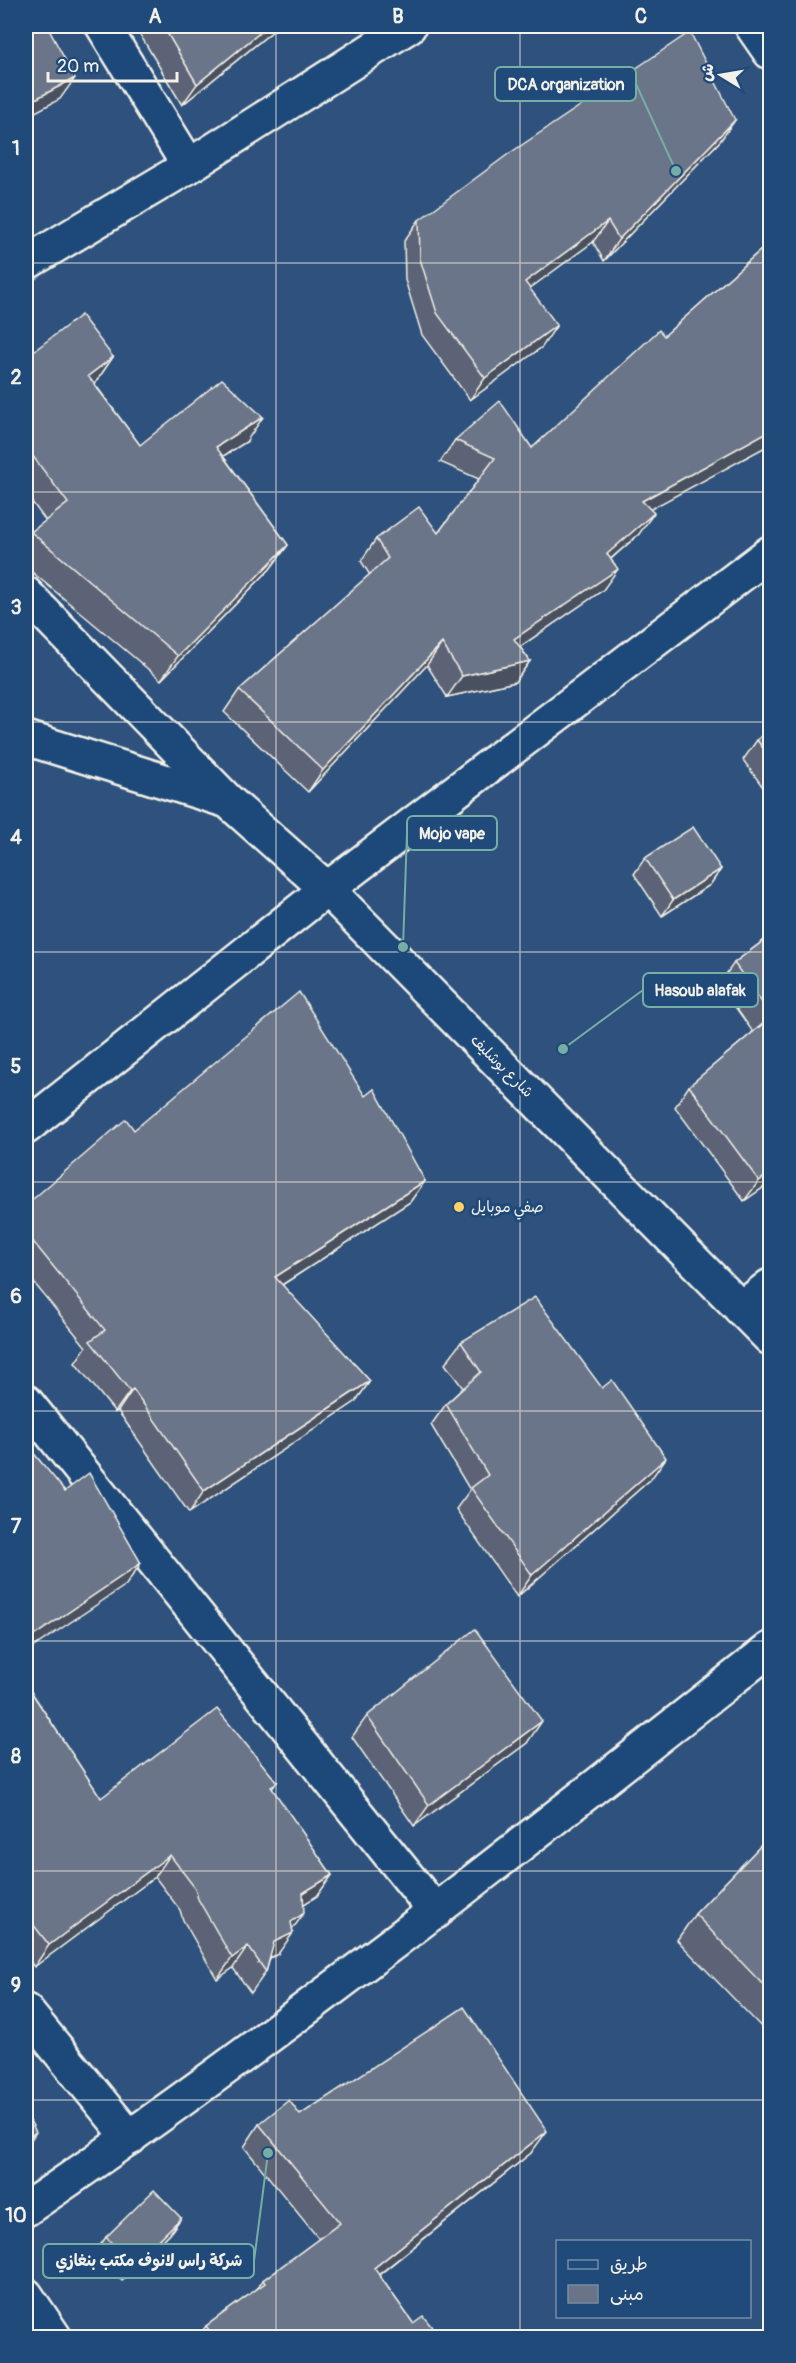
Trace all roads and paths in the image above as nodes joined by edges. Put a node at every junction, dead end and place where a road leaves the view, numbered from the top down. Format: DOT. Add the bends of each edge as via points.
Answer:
graph roads {
  1 [pos="103,26"];
  2 [pos="409,26"];
  3 [pos="752,26"];
  4 [pos="771,52"];
  5 [pos="189,166"];
  6 [pos="26,263"];
  7 [pos="771,552"];
  8 [pos="26,594"];
  9 [pos="26,738"];
  10 [pos="228,801"];
  11 [pos="327,889"];
  12 [pos="26,1127"];
  13 [pos="771,1286"];
  14 [pos="741,1309"];
  15 [pos="771,1338"];
  16 [pos="26,1402"];
  17 [pos="771,1649"];
  18 [pos="435,1912"];
  19 [pos="26,2011"];
  20 [pos="130,2138"];
  21 [pos="26,2209"];
  22 [pos="26,2295"];
  23 [pos="55,2337"];
  1 -- 5 [label="street"];
  2 -- 5 [label="street"];
  3 -- 4 [label="street"];
  5 -- 6 [label="street"];
  7 -- 11 [label="street"];
  8 -- 10 [label="street, شارع بوشليف"];
  9 -- 10 [label="street"];
  10 -- 11 [label="street, شارع بوشليف"];
  11 -- 12 [label="street"];
  11 -- 14 [label="street, شارع بوشليف"];
  13 -- 14 [label="street"];
  14 -- 15 [label="street, شارع بوشليف"];
  16 -- 18 [label="street"];
  17 -- 18 [label="street"];
  18 -- 20 [label="street"];
  19 -- 20 [label="street"];
  20 -- 21 [label="street"];
  22 -- 23 [label="street"];
}
